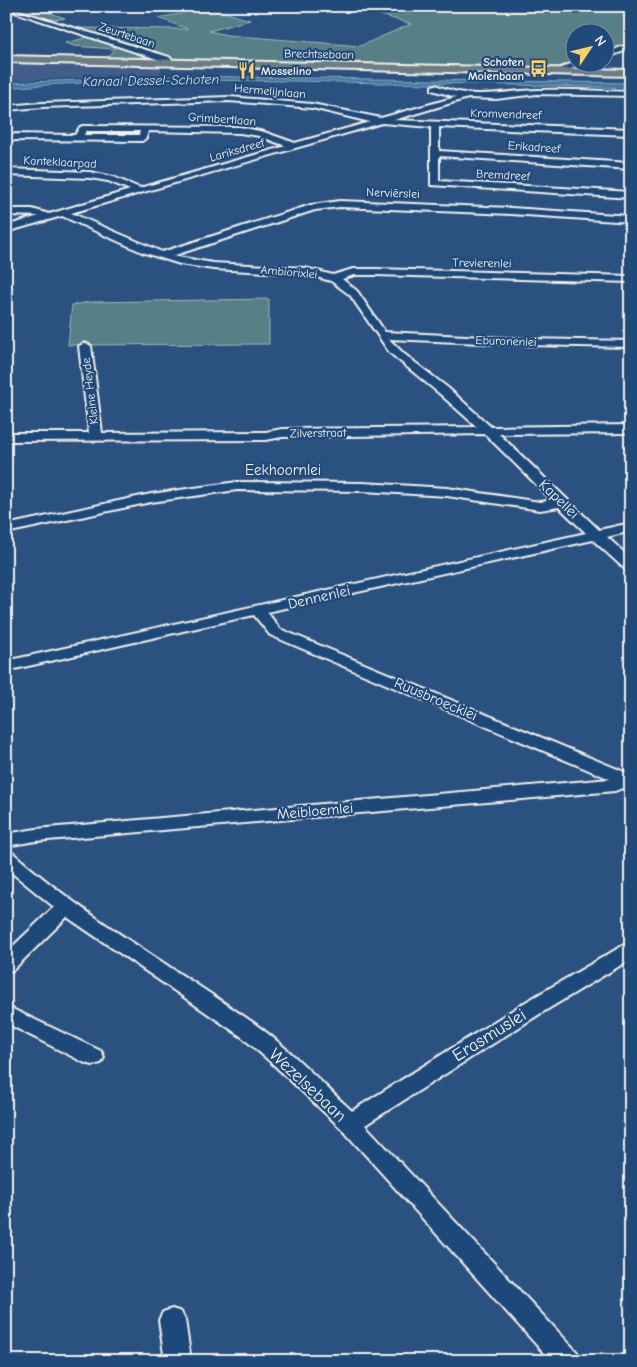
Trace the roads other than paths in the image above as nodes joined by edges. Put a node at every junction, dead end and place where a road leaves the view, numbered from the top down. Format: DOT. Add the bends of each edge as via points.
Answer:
graph roads {
  1 [pos="17,11"];
  2 [pos="631,45"];
  3 [pos="614,52"];
  4 [pos="6,59"];
  5 [pos="171,63"];
  6 [pos="564,69"];
  7 [pos="558,71"];
  8 [pos="631,73"];
  9 [pos="436,86"];
  10 [pos="631,94"];
  11 [pos="471,97"];
  12 [pos="6,108"];
  13 [pos="381,121"];
  14 [pos="436,124"];
  15 [pos="631,132"];
  16 [pos="6,137"];
  17 [pos="296,146"];
  18 [pos="435,152"];
  19 [pos="631,166"];
  20 [pos="6,172"];
  21 [pos="140,191"];
  22 [pos="631,195"];
  23 [pos="6,212"];
  24 [pos="63,213"];
  25 [pos="49,217"];
  26 [pos="631,219"];
  27 [pos="6,229"];
  28 [pos="161,256"];
  29 [pos="334,278"];
  30 [pos="631,279"];
  31 [pos="382,335"];
  32 [pos="631,344"];
  33 [pos="85,346"];
  34 [pos="631,429"];
  35 [pos="488,431"];
  36 [pos="96,436"];
  37 [pos="6,437"];
  38 [pos="562,502"];
  39 [pos="631,527"];
  40 [pos="6,529"];
  41 [pos="596,534"];
  42 [pos="631,567"];
  43 [pos="258,611"];
  44 [pos="6,666"];
  45 [pos="628,779"];
  46 [pos="6,840"];
  47 [pos="6,857"];
  48 [pos="66,906"];
  49 [pos="631,950"];
  50 [pos="6,965"];
  51 [pos="6,1014"];
  52 [pos="93,1057"];
  53 [pos="350,1123"];
  54 [pos="172,1320"];
  55 [pos="178,1361"];
  56 [pos="568,1361"];
  1 -- 5 [label="street, Zeurtebaan"];
  2 -- 3 [label="street"];
  4 -- 5 [label="main road, Brechtsebaan"];
  5 -- 7 [label="main road, Brechtsebaan"];
  6 -- 7 [label="street"];
  7 -- 8 [label="main road, Brechtsebaan"];
  9 -- 11 [label="street" via="443,92"];
  10 -- 11 [label="street" via="537,92"];
  11 -- 13 [label="street, Lariksdreef"];
  12 -- 13 [label="street, Hermelijnlaan" via="237,100 312,106"];
  13 -- 14 [label="street, Kromvendreef"];
  13 -- 17 [label="street, Lariksdreef"];
  14 -- 15 [label="street, Kromvendreef"];
  14 -- 18 [label="street, Bremdreef"];
  16 -- 17 [label="street, Grimbertlaan" via="78,137 83,128 240,130"];
  17 -- 21 [label="street, Lariksdreef"];
  18 -- 19 [label="street, Erikadreef"];
  18 -- 22 [label="street, Bremdreef" via="434,184"];
  20 -- 21 [label="street, Kanteklaarpad" via="90,175"];
  21 -- 24 [label="street, Lariksdreef"];
  23 -- 25 [label="street" via="32,212"];
  24 -- 25 [label="street, Lariksdreef"];
  24 -- 28 [label="street, Ambiorixlei"];
  25 -- 27 [label="street, Lariksdreef"];
  26 -- 28 [label="street, Nerviërslei" via="340,204 314,207"];
  28 -- 29 [label="street, Ambiorixlei" via="196,264 300,270"];
  29 -- 30 [label="street, Trevierenlei" via="353,272 375,272"];
  29 -- 31 [label="street, Ambiorixlei" via="356,294"];
  31 -- 32 [label="street, Eburonenlei"];
  31 -- 35 [label="street, Ambiorixlei" via="392,349 444,390"];
  33 -- 36 [label="street, Kleine Heyde"];
  34 -- 35 [label="street, Zilverstraat"];
  35 -- 36 [label="street, Zilverstraat"];
  35 -- 38 [label="street, Kapellei"];
  36 -- 37 [label="street, Zilverstraat"];
  38 -- 40 [label="street, Eekhoornlei" via="540,506 447,492 363,487 237,486 151,498"];
  38 -- 41 [label="street, Kapellei"];
  39 -- 41 [label="street, Dennenlei"];
  41 -- 42 [label="street, Kapellei"];
  41 -- 43 [label="street, Dennenlei"];
  43 -- 44 [label="street, Dennenlei"];
  43 -- 45 [label="street, Ruusbroecklei" via="275,632"];
  45 -- 46 [label="street, Meibloemlei" via="615,785"];
  47 -- 48 [label="street, Wezelsebaan"];
  48 -- 50 [label="street"];
  48 -- 53 [label="street, Wezelsebaan" via="249,1031"];
  49 -- 53 [label="street, Erasmuslei"];
  51 -- 52 [label="street"];
  53 -- 56 [label="street, Wezelsebaan"];
  54 -- 55 [label="street"];
}
